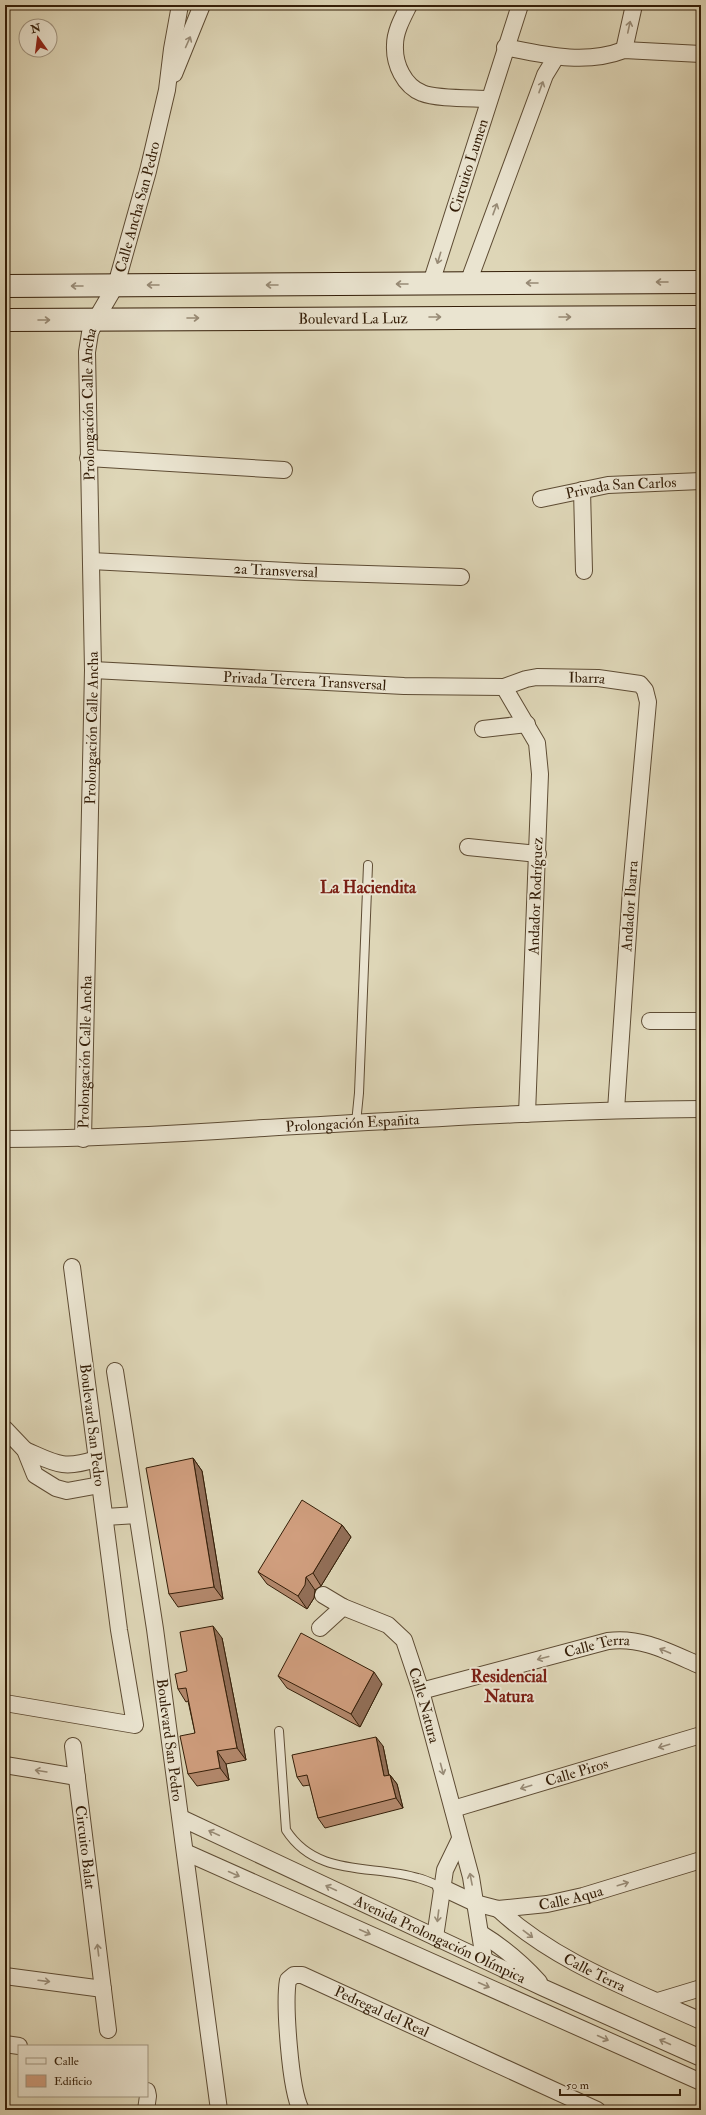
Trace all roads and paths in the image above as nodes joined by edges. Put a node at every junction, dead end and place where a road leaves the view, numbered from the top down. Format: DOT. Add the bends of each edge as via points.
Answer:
graph roads {
  1 [pos="180,5"];
  2 [pos="202,5"];
  3 [pos="409,5"];
  4 [pos="520,5"];
  5 [pos="634,5"];
  6 [pos="505,48"];
  7 [pos="624,50"];
  8 [pos="701,54"];
  9 [pos="556,57"];
  10 [pos="167,90"];
  11 [pos="489,99"];
  12 [pos="701,282"];
  13 [pos="431,283"];
  14 [pos="468,283"];
  15 [pos="116,285"];
  16 [pos="5,286"];
  17 [pos="701,317"];
  18 [pos="96,319"];
  19 [pos="5,320"];
  20 [pos="88,458"];
  21 [pos="284,470"];
  22 [pos="701,481"];
  23 [pos="582,490"];
  24 [pos="541,499"];
  25 [pos="91,561"];
  26 [pos="584,571"];
  27 [pos="462,577"];
  28 [pos="93,670"];
  29 [pos="510,685"];
  30 [pos="648,702"];
  31 [pos="526,724"];
  32 [pos="483,729"];
  33 [pos="468,847"];
  34 [pos="538,854"];
  35 [pos="368,865"];
  36 [pos="650,1021"];
  37 [pos="701,1021"];
  38 [pos="701,1109"];
  39 [pos="616,1110"];
  40 [pos="527,1114"];
  41 [pos="356,1123"];
  42 [pos="5,1139"];
  43 [pos="83,1139"];
  44 [pos="72,1267"];
  45 [pos="115,1371"];
  46 [pos="5,1429"];
  47 [pos="25,1450"];
  48 [pos="96,1459"];
  49 [pos="100,1485"];
  50 [pos="137,1515"];
  51 [pos="105,1517"];
  52 [pos="323,1595"];
  53 [pos="343,1607"];
  54 [pos="320,1628"];
  55 [pos="701,1666"];
  56 [pos="421,1691"];
  57 [pos="5,1703"];
  58 [pos="279,1731"];
  59 [pos="701,1735"];
  60 [pos="73,1746"];
  61 [pos="5,1766"];
  62 [pos="77,1777"];
  63 [pos="453,1809"];
  64 [pos="180,1818"];
  65 [pos="460,1839"];
  66 [pos="185,1852"];
  67 [pos="701,1860"];
  68 [pos="441,1887"];
  69 [pos="359,1902"];
  70 [pos="475,1903"];
  71 [pos="498,1909"];
  72 [pos="348,1925"];
  73 [pos="480,1933"];
  74 [pos="435,1937"];
  75 [pos="484,1959"];
  76 [pos="5,1976"];
  77 [pos="544,1988"];
  78 [pos="701,1988"];
  79 [pos="103,1989"];
  80 [pos="658,2002"];
  81 [pos="701,2021"];
  82 [pos="108,2030"];
  83 [pos="5,2044"];
  84 [pos="18,2046"];
  85 [pos="701,2058"];
  86 [pos="701,2082"];
  87 [pos="148,2097"];
  88 [pos="146,2110"];
  89 [pos="220,2110"];
  90 [pos="301,2110"];
  91 [pos="597,2110"];
  1 -- 10 [label="street, Calle Ancha San Pedro"];
  10 -- 2 [label="street, Calle Ancha San Pedro, one-way"];
  3 -- 11 [label="street" via="395,45 396,59 402,75 410,86 423,93"];
  4 -- 6 [label="street, Circuito Lumen"];
  7 -- 5 [label="street, one-way"];
  6 -- 9 [label="street"];
  6 -- 11 [label="street, Circuito Lumen"];
  7 -- 8 [label="street"];
  7 -- 9 [label="street" via="594,58"];
  14 -- 9 [label="street, one-way" via="545,75"];
  10 -- 15 [label="street, Calle Ancha San Pedro" via="148,171"];
  11 -- 13 [label="street, Circuito Lumen, one-way"];
  12 -- 14 [label="main road, one-way"];
  13 -- 14 [label="main road"];
  13 -- 15 [label="main road, one-way"];
  15 -- 16 [label="main road, one-way"];
  15 -- 18 [label="street, Calle Ancha San Pedro"];
  18 -- 17 [label="main road, Boulevard La Luz, one-way"];
  19 -- 18 [label="main road, Boulevard La Luz, one-way"];
  18 -- 20 [label="street, Prolongación Calle Ancha" via="90,333 87,352"];
  20 -- 21 [label="street"];
  20 -- 25 [label="street, Prolongación Calle Ancha"];
  22 -- 23 [label="street, Privada San Carlos" via="608,486"];
  23 -- 24 [label="street, Privada San Carlos"];
  23 -- 26 [label="street"];
  25 -- 27 [label="street, 2a Transversal"];
  25 -- 28 [label="street, Prolongación Calle Ancha"];
  28 -- 29 [label="street, Privada Tercera Transversal" via="404,686"];
  28 -- 43 [label="street, Prolongación Calle Ancha"];
  29 -- 30 [label="street, Ibarra" via="537,677 598,678 631,682 640,684 645,690"];
  29 -- 31 [label="street, Andador Rodríguez"];
  30 -- 39 [label="street, Andador Ibarra" via="631,889"];
  31 -- 32 [label="street"];
  31 -- 34 [label="street, Andador Rodríguez" via="537,744 539,755"];
  33 -- 34 [label="street"];
  34 -- 40 [label="street, Andador Rodríguez"];
  35 -- 41 [label="lane"];
  36 -- 37 [label="street"];
  38 -- 39 [label="street, Prolongación Españita"];
  39 -- 40 [label="street, Prolongación Españita"];
  40 -- 41 [label="street, Prolongación Españita"];
  41 -- 43 [label="street, Prolongación Españita"];
  42 -- 43 [label="street, Prolongación Españita"];
  44 -- 48 [label="street, Boulevard San Pedro"];
  45 -- 50 [label="street, Boulevard San Pedro"];
  46 -- 47 [label="street"];
  47 -- 48 [label="street" via="58,1464 76,1466"];
  47 -- 49 [label="street" via="35,1475 56,1488 67,1492"];
  48 -- 49 [label="street, Boulevard San Pedro"];
  49 -- 51 [label="street, Boulevard San Pedro"];
  50 -- 51 [label="street"];
  50 -- 64 [label="street, Boulevard San Pedro"];
  51 -- 57 [label="street, Boulevard San Pedro" via="119,1630 135,1725"];
  52 -- 53 [label="street, Calle Natura"];
  53 -- 54 [label="street"];
  53 -- 56 [label="street, Calle Natura" via="388,1625 398,1632 404,1640"];
  55 -- 56 [label="street, Calle Terra, one-way" via="658,1648 623,1639 608,1640"];
  56 -- 63 [label="street, Calle Natura, one-way"];
  58 -- 68 [label="lane" via="286,1830 294,1842 308,1853 333,1864 418,1878"];
  59 -- 63 [label="street, Calle Piros, one-way"];
  60 -- 62 [label="street, Circuito Balat"];
  62 -- 61 [label="street, one-way"];
  79 -- 62 [label="street, Circuito Balat, one-way"];
  63 -- 65 [label="street, Calle Natura"];
  64 -- 66 [label="street, Boulevard San Pedro"];
  69 -- 64 [label="street, Avenida Prolongación Olímpica, one-way"];
  65 -- 68 [label="street" via="451,1854"];
  70 -- 65 [label="street, Calle Natura, one-way" via="471,1877"];
  66 -- 72 [label="street, Avenida Prolongación Olímpica, one-way"];
  66 -- 89 [label="street, Boulevard San Pedro"];
  71 -- 67 [label="street, Calle Aqua, one-way" via="546,1904 583,1896"];
  68 -- 70 [label="street, Calle Aqua"];
  68 -- 74 [label="street, one-way"];
  69 -- 72 [label="street"];
  69 -- 74 [label="street, Avenida Prolongación Olímpica"];
  70 -- 71 [label="street, Calle Aqua"];
  70 -- 73 [label="street, Calle Natura"];
  71 -- 80 [label="street, Calle Terra, one-way" via="533,1938 566,1958"];
  72 -- 86 [label="street, Avenida Prolongación Olímpica, one-way"];
  73 -- 75 [label="street, Calle Natura"];
  73 -- 77 [label="street" via="515,1957"];
  74 -- 75 [label="street, Avenida Prolongación Olímpica"];
  75 -- 77 [label="street, Avenida Prolongación Olímpica"];
  76 -- 79 [label="street, one-way"];
  85 -- 77 [label="street, Avenida Prolongación Olímpica, one-way"];
  78 -- 80 [label="street"];
  79 -- 82 [label="street, Circuito Balat"];
  80 -- 81 [label="street, Calle Terra"];
  83 -- 84 [label="street"];
  87 -- 88 [label="street"];
  90 -- 91 [label="street, Pedregal del Real" via="293,2086 287,2000 288,1980 294,1975 302,1975"];
}
